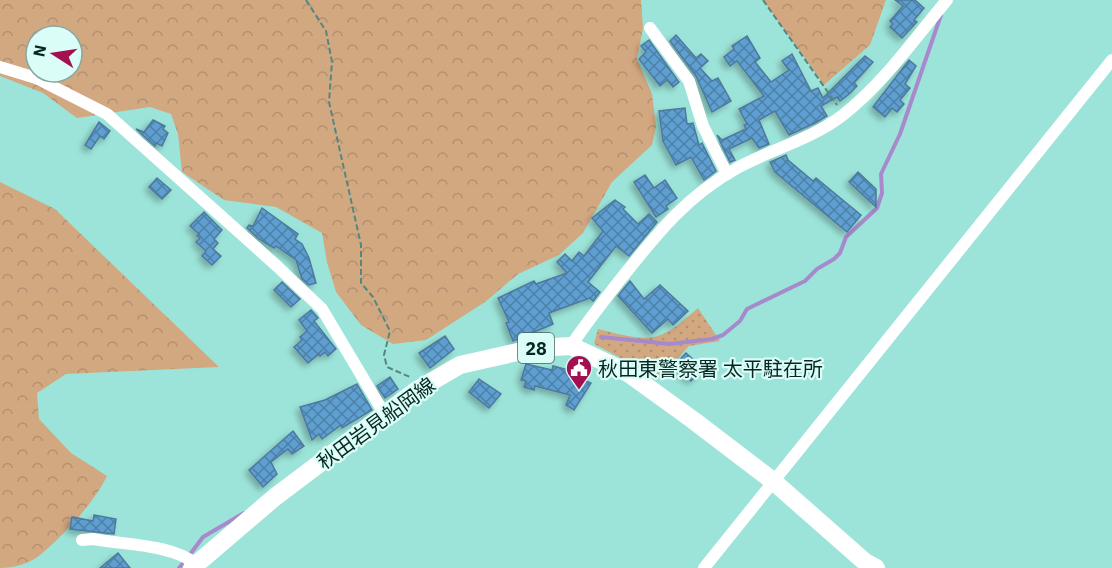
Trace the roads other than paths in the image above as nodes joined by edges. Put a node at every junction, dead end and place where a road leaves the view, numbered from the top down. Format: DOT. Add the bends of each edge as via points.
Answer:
graph roads {
  1 [pos="947,0"];
  2 [pos="650,28"];
  3 [pos="1112,60"];
  4 [pos="0,67"];
  5 [pos="727,174"];
  6 [pos="571,346"];
  7 [pos="385,415"];
  8 [pos="772,481"];
  9 [pos="82,540"];
  10 [pos="194,566"];
  11 [pos="704,568"];
  12 [pos="876,568"];
  1 -- 5 [label="street" via="861,100 843,115"];
  2 -- 5 [label="street" via="689,81 706,133"];
  3 -- 8 [label="street"];
  4 -- 7 [label="street" via="36,78 107,114 285,274 322,309"];
  5 -- 6 [label="street" via="685,203 654,235"];
  6 -- 7 [label="main road, 秋田岩見船岡線 / 28" via="536,348 460,365"];
  6 -- 8 [label="main road, 秋田岩見船岡線 / 28" via="628,373"];
  7 -- 10 [label="main road, 秋田岩見船岡線 / 28" via="275,497"];
  8 -- 11 [label="street"];
  8 -- 12 [label="main road, 秋田岩見船岡線 / 28"];
  9 -- 10 [label="street" via="169,549 183,553"];
}
